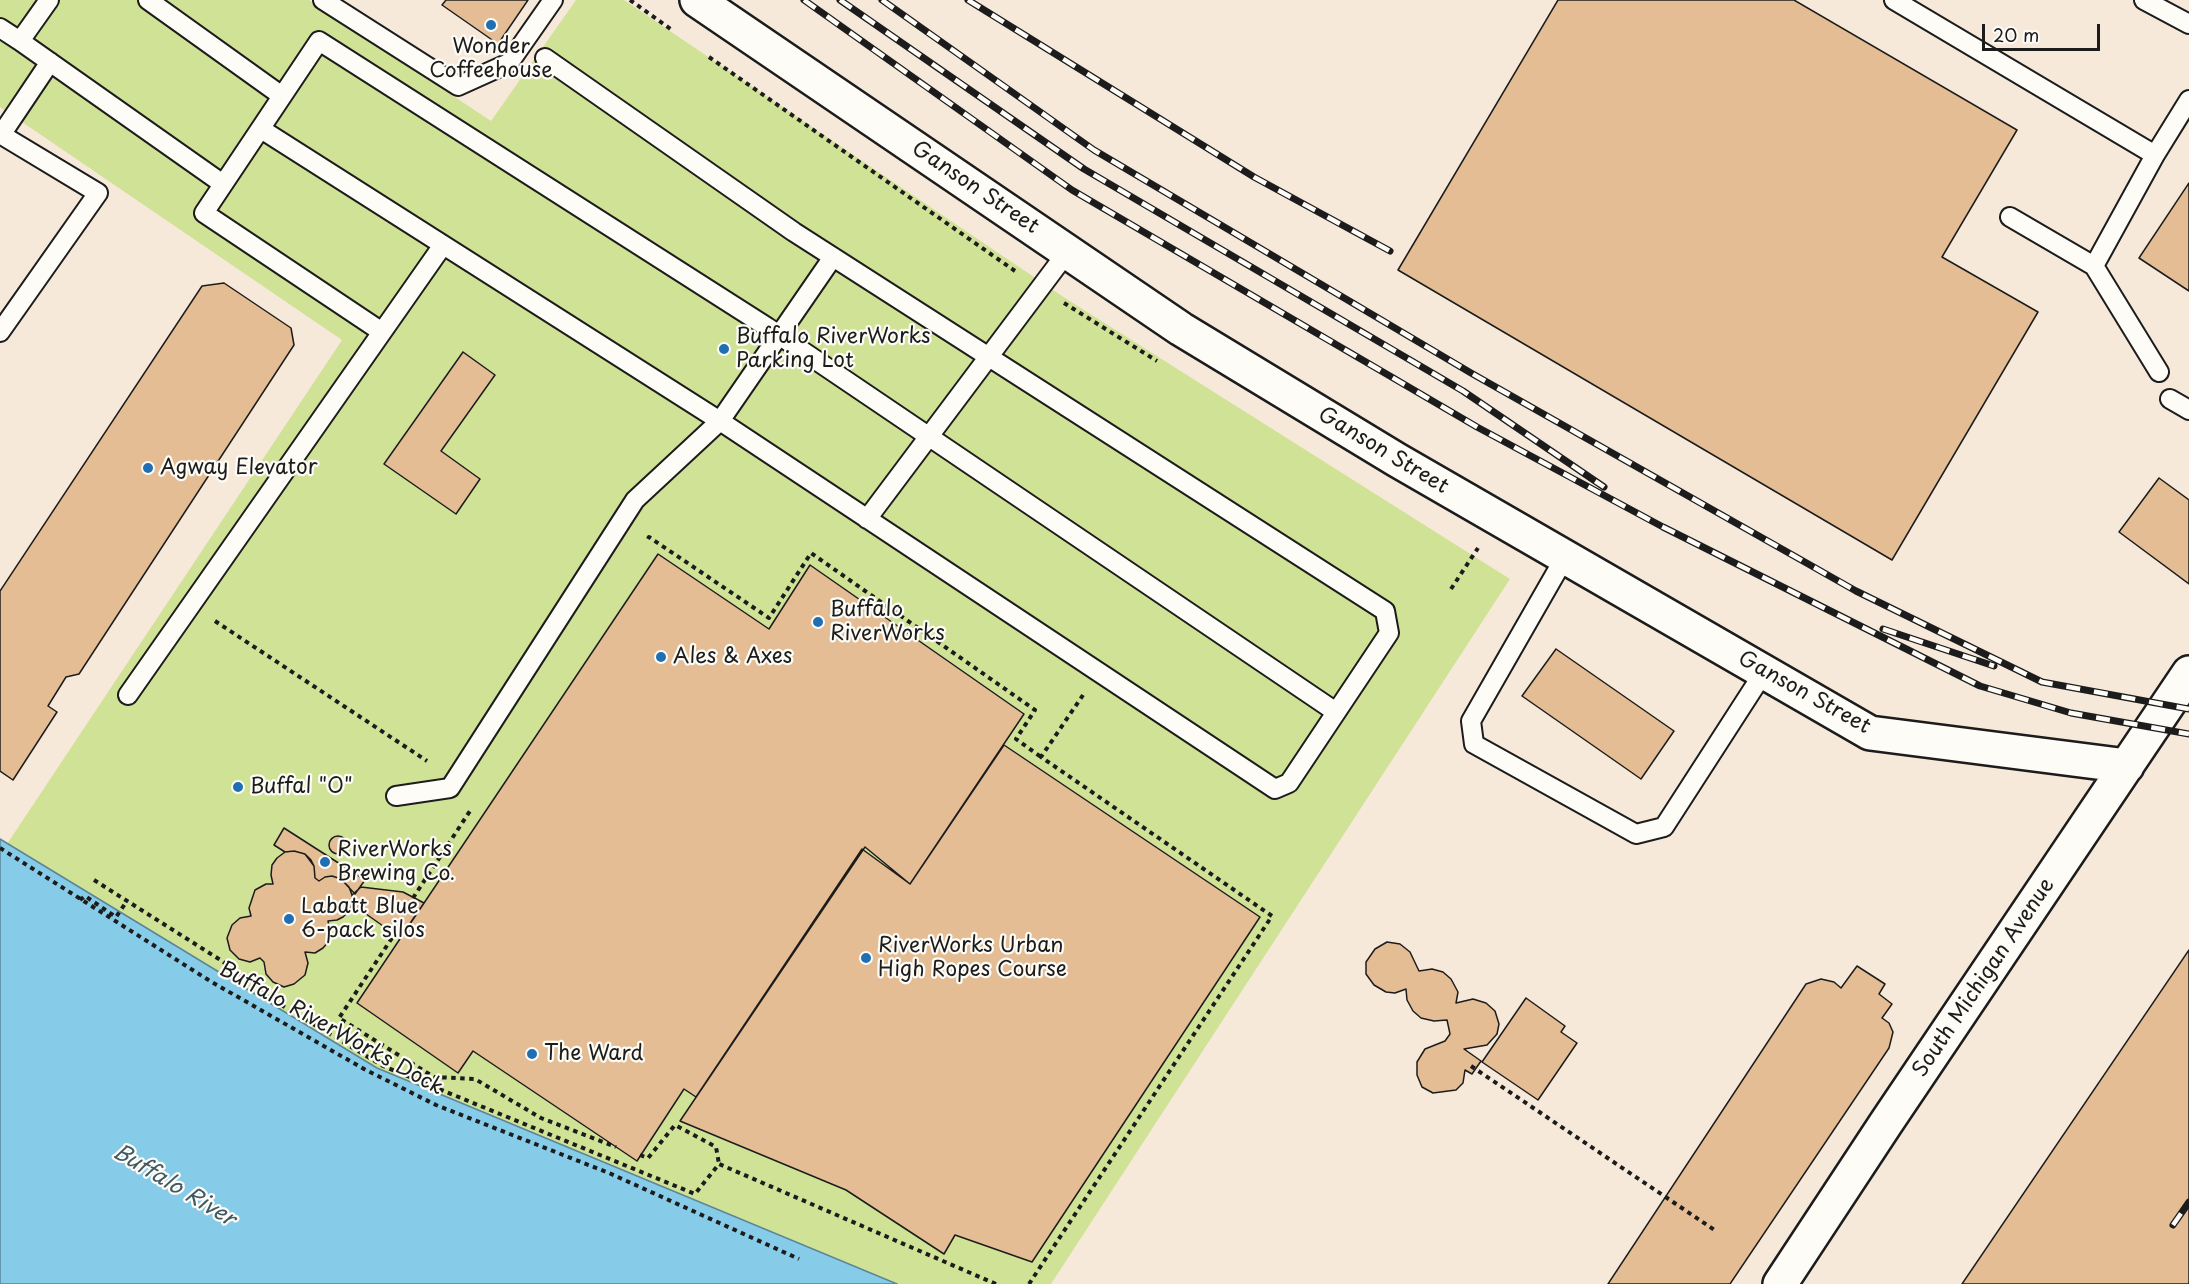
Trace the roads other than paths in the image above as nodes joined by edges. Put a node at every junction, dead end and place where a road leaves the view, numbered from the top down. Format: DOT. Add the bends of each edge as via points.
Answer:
graph roads {
  1 [pos="49,0"];
  2 [pos="148,0"];
  3 [pos="322,0"];
  4 [pos="553,0"];
  5 [pos="697,0"];
  6 [pos="1894,0"];
  7 [pos="2144,0"];
  8 [pos="2189,24"];
  9 [pos="0,28"];
  10 [pos="20,41"];
  11 [pos="545,58"];
  12 [pos="50,62"];
  13 [pos="282,96"];
  14 [pos="2189,100"];
  15 [pos="261,129"];
  16 [pos="1,134"];
  17 [pos="2155,156"];
  18 [pos="223,184"];
  19 [pos="2010,218"];
  20 [pos="443,244"];
  21 [pos="1068,252"];
  22 [pos="833,257"];
  23 [pos="2094,266"];
  24 [pos="0,332"];
  25 [pos="382,332"];
  26 [pos="778,335"];
  27 [pos="988,357"];
  28 [pos="2159,372"];
  29 [pos="2170,399"];
  30 [pos="2189,410"];
  31 [pos="720,421"];
  32 [pos="928,437"];
  33 [pos="867,519"];
  34 [pos="1564,557"];
  35 [pos="1764,672"];
  36 [pos="2189,673"];
  37 [pos="128,695"];
  38 [pos="1336,712"];
  39 [pos="2127,766"];
  40 [pos="396,796"];
  41 [pos="1780,1284"];
  1 -- 10 [label="lane"];
  2 -- 13 [label="lane"];
  3 -- 4 [label="lane" via="458,86 509,63"];
  5 -- 21 [label="street, Ganson Street"];
  6 -- 17 [label="lane"];
  7 -- 8 [label="lane"];
  9 -- 10 [label="lane"];
  10 -- 12 [label="lane"];
  11 -- 22 [label="lane"];
  12 -- 16 [label="lane"];
  12 -- 18 [label="lane"];
  13 -- 15 [label="lane"];
  13 -- 26 [label="lane" via="319,41"];
  14 -- 17 [label="lane"];
  15 -- 18 [label="lane"];
  15 -- 20 [label="lane"];
  16 -- 24 [label="lane" via="98,193"];
  17 -- 23 [label="lane"];
  18 -- 25 [label="lane" via="204,213"];
  19 -- 23 [label="lane"];
  20 -- 25 [label="lane"];
  20 -- 31 [label="lane"];
  21 -- 27 [label="lane"];
  21 -- 34 [label="street, Ganson Street" via="1201,341"];
  22 -- 26 [label="lane"];
  22 -- 27 [label="lane"];
  23 -- 28 [label="lane"];
  25 -- 37 [label="lane"];
  26 -- 31 [label="lane"];
  26 -- 32 [label="lane"];
  27 -- 32 [label="lane"];
  27 -- 38 [label="lane" via="1384,611 1389,633"];
  29 -- 30 [label="lane"];
  31 -- 33 [label="lane"];
  31 -- 40 [label="lane" via="635,500 450,788"];
  32 -- 33 [label="lane"];
  32 -- 38 [label="lane"];
  33 -- 38 [label="lane" via="1275,789 1289,783"];
  34 -- 35 [label="street, Ganson Street"];
  34 -- 35 [label="lane" via="1471,721 1474,744 1636,834 1664,827"];
  35 -- 39 [label="street, Ganson Street" via="1870,733"];
  36 -- 39 [label="street, South Michigan Avenue"];
  39 -- 41 [label="street, South Michigan Avenue"];
}
